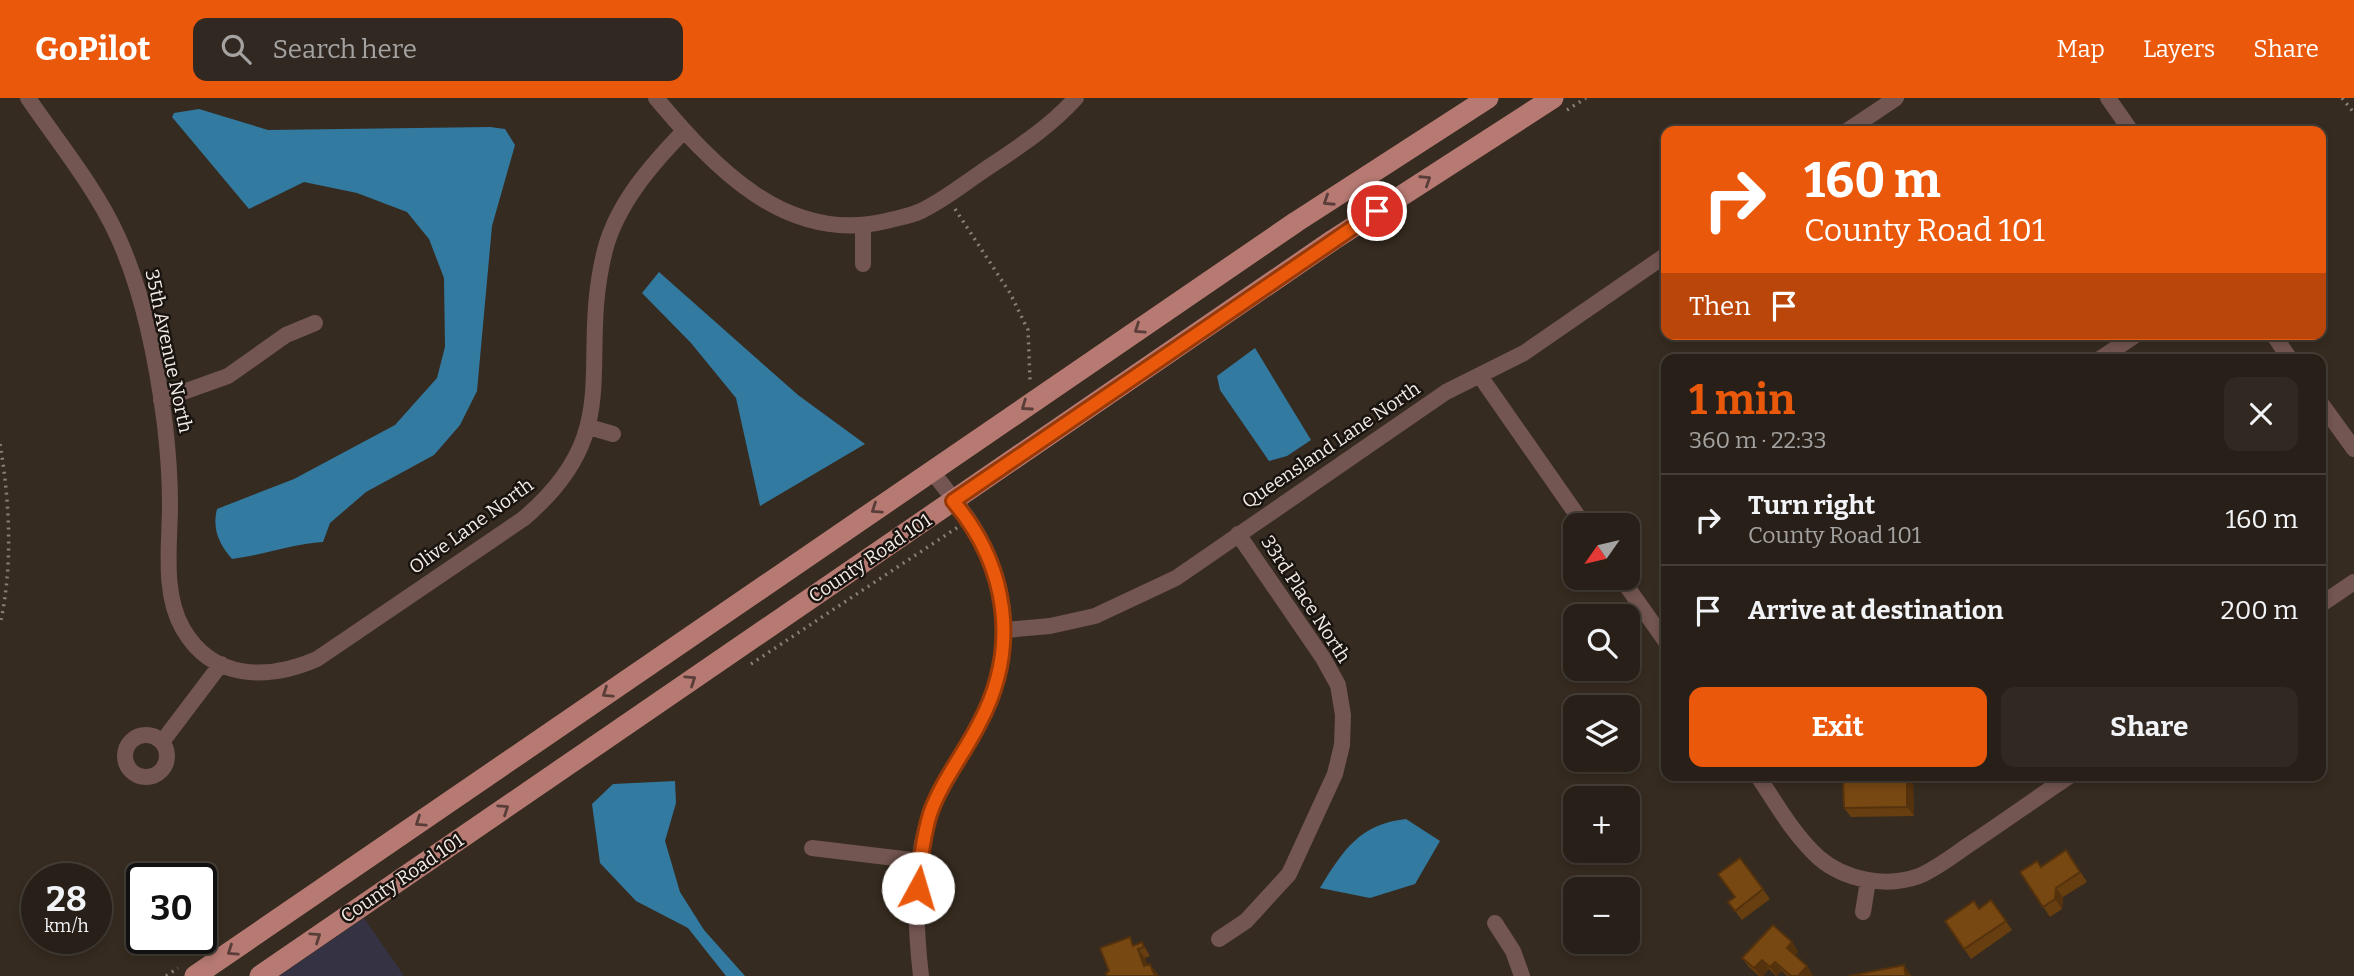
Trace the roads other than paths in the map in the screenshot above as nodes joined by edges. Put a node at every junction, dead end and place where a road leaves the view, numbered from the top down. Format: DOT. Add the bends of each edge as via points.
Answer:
graph roads {
  1 [pos="28,98"];
  2 [pos="656,98"];
  3 [pos="1076,98"];
  4 [pos="1488,98"];
  5 [pos="1553,98"];
  6 [pos="1896,98"];
  7 [pos="2108,98"];
  8 [pos="1854,126"];
  9 [pos="2128,126"];
  10 [pos="684,131"];
  11 [pos="863,226"];
  12 [pos="1661,259"];
  13 [pos="863,264"];
  14 [pos="315,323"];
  15 [pos="2128,340"];
  16 [pos="2107,354"];
  17 [pos="1480,376"];
  18 [pos="161,400"];
  19 [pos="2326,410"];
  20 [pos="589,427"];
  21 [pos="613,433"];
  22 [pos="2354,449"];
  23 [pos="932,471"];
  24 [pos="953,501"];
  25 [pos="1576,513"];
  26 [pos="1238,534"];
  27 [pos="2354,582"];
  28 [pos="1629,590"];
  29 [pos="2326,601"];
  30 [pos="1005,630"];
  31 [pos="1661,635"];
  32 [pos="221,664"];
  33 [pos="162,742"];
  34 [pos="1761,781"];
  35 [pos="2062,781"];
  36 [pos="812,848"];
  37 [pos="920,861"];
  38 [pos="1868,881"];
  39 [pos="1863,912"];
  40 [pos="1495,923"];
  41 [pos="1219,939"];
  42 [pos="195,976"];
  43 [pos="260,976"];
  44 [pos="920,976"];
  45 [pos="1522,976"];
  1 -- 18 [label="street, 35th Avenue North" via="116,233 141,305"];
  2 -- 10 [label="street"];
  3 -- 11 [label="street" via="1039,134 920,212"];
  4 -- 23 [label="main road, County Road 101, one-way" via="1296,222"];
  24 -- 5 [label="main road, County Road 101, one-way" via="1333,240"];
  6 -- 8 [label="street"];
  7 -- 9 [label="street"];
  10 -- 11 [label="street" via="734,180 795,218"];
  10 -- 20 [label="street, Olive Lane North" via="640,181 606,247 594,322"];
  11 -- 13 [label="street"];
  12 -- 17 [label="street, Queensland Lane North" via="1524,353"];
  14 -- 18 [label="street" via="286,335 228,376"];
  15 -- 16 [label="street"];
  17 -- 25 [label="street"];
  17 -- 26 [label="street, Queensland Lane North" via="1446,392"];
  18 -- 32 [label="street, 35th Avenue North" via="170,483 173,604 183,629 199,650"];
  19 -- 22 [label="street"];
  20 -- 21 [label="street"];
  20 -- 32 [label="street, Olive Lane North" via="567,474 547,498 317,659 270,674 245,673"];
  23 -- 24 [label="street"];
  23 -- 42 [label="main road, County Road 101, one-way"];
  24 -- 30 [label="street" via="990,557 1001,590"];
  43 -- 24 [label="main road, County Road 101, one-way"];
  26 -- 30 [label="street, Queensland Lane North" via="1137,599 1095,616"];
  26 -- 41 [label="street, 33rd Place North" via="1338,685 1342,745 1335,774 1289,874 1246,921"];
  27 -- 29 [label="street"];
  28 -- 31 [label="street"];
  30 -- 37 [label="street" via="994,693 930,813"];
  32 -- 33 [label="street"];
  34 -- 38 [label="street" via="1819,858"];
  35 -- 38 [label="street" via="1919,876"];
  36 -- 37 [label="street"];
  37 -- 44 [label="street"];
  38 -- 39 [label="street"];
  40 -- 45 [label="street"];
}
